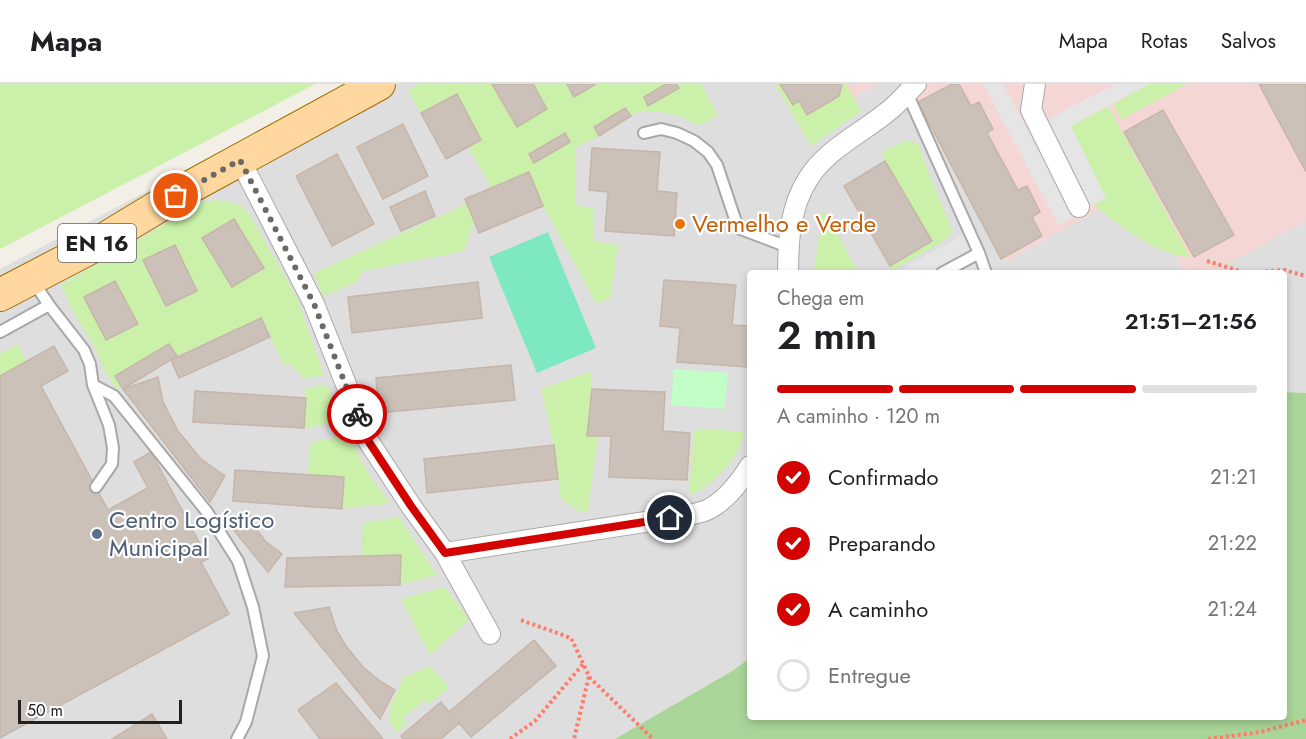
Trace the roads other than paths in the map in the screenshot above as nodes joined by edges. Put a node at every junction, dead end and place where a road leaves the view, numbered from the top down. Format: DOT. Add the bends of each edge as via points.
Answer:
graph roads {
  1 [pos="379,84"];
  2 [pos="1035,84"];
  3 [pos="911,89"];
  4 [pos="644,134"];
  5 [pos="240,160"];
  6 [pos="192,186"];
  7 [pos="1079,207"];
  8 [pos="788,248"];
  9 [pos="979,253"];
  10 [pos="788,270"];
  11 [pos="948,270"];
  12 [pos="985,270"];
  13 [pos="0,276"];
  14 [pos="32,278"];
  15 [pos="0,295"];
  16 [pos="49,305"];
  17 [pos="0,332"];
  18 [pos="93,386"];
  19 [pos="747,471"];
  20 [pos="96,487"];
  21 [pos="445,553"];
  22 [pos="490,634"];
  23 [pos="237,739"];
  1 -- 5 [label="main road, EN 16"];
  2 -- 7 [label="street" via="1031,110"];
  3 -- 8 [label="street" via="887,113 819,164 798,201"];
  3 -- 9 [label="lane"];
  4 -- 8 [label="lane" via="661,129 677,132 708,152 717,165 738,228"];
  5 -- 6 [label="main road, EN 16"];
  5 -- 21 [label="street" via="314,304 369,442"];
  6 -- 13 [label="main road, EN 16"];
  6 -- 14 [label="main road, EN 16"];
  8 -- 10 [label="street"];
  9 -- 11 [label="lane"];
  9 -- 12 [label="lane"];
  14 -- 15 [label="main road, EN 16"];
  14 -- 16 [label="lane"];
  16 -- 17 [label="lane"];
  16 -- 18 [label="lane" via="84,350"];
  18 -- 20 [label="lane" via="109,424 113,448 112,464"];
  18 -- 23 [label="lane" via="114,396 207,512 238,561 263,656 246,722"];
  19 -- 21 [label="street" via="726,496 709,509 690,515"];
  21 -- 22 [label="street"];
}
